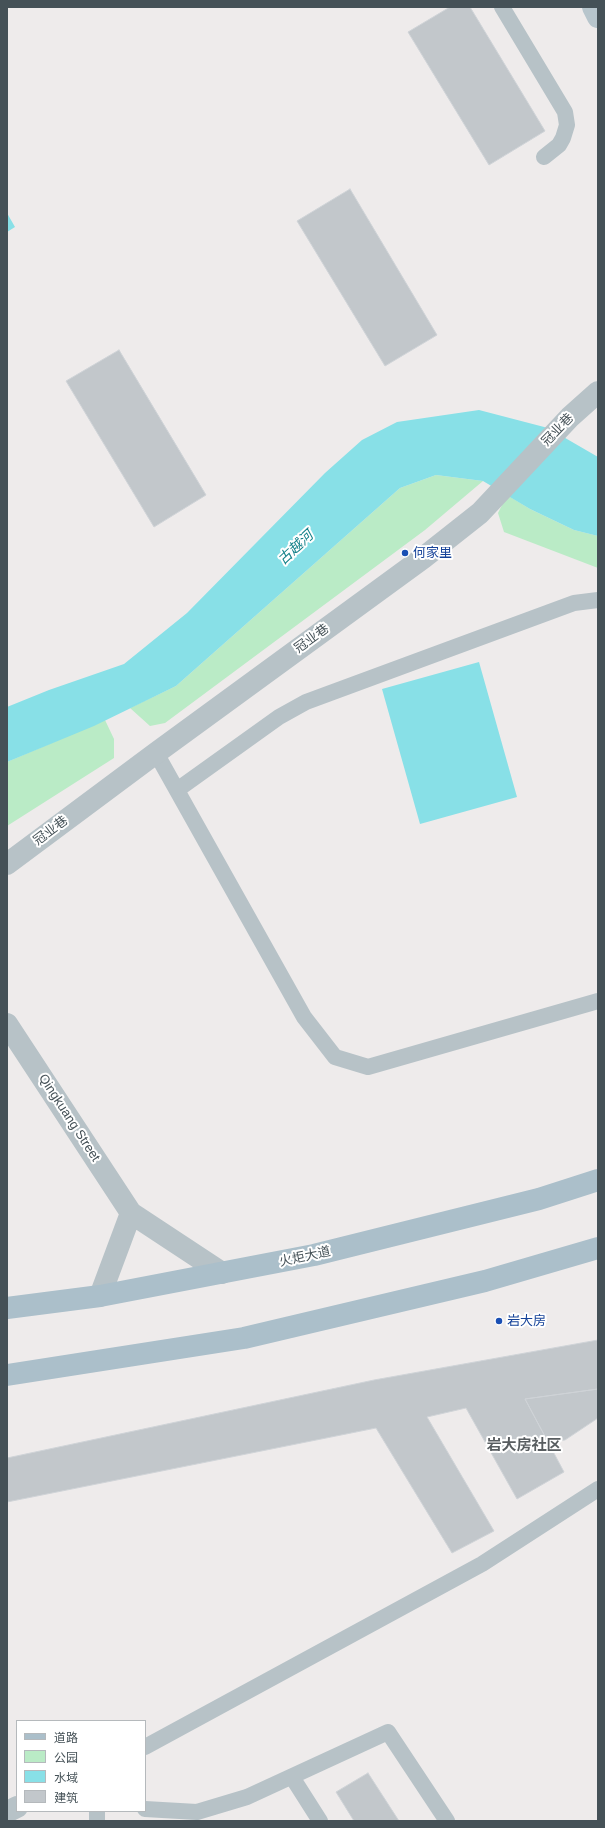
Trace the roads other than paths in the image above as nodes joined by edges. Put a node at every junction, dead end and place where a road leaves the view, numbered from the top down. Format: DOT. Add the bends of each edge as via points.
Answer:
graph roads {
  1 [pos="502,7"];
  2 [pos="593,7"];
  3 [pos="598,17"];
  4 [pos="544,157"];
  5 [pos="598,392"];
  6 [pos="598,600"];
  7 [pos="156,753"];
  8 [pos="177,790"];
  9 [pos="7,864"];
  10 [pos="598,1001"];
  11 [pos="7,1024"];
  12 [pos="598,1180"];
  13 [pos="131,1213"];
  14 [pos="598,1248"];
  15 [pos="222,1273"];
  16 [pos="100,1296"];
  17 [pos="7,1308"];
  18 [pos="7,1376"];
  19 [pos="598,1489"];
  20 [pos="146,1746"];
  21 [pos="292,1776"];
  22 [pos="16,1808"];
  23 [pos="146,1809"];
  24 [pos="7,1812"];
  25 [pos="200,1817"];
  26 [pos="320,1821"];
  27 [pos="447,1821"];
  1 -- 4 [label="lane" via="565,112 567,125 563,138"];
  2 -- 3 [label="main road"];
  5 -- 7 [label="street, 冠业巷" via="570,417 480,514 458,532"];
  6 -- 8 [label="lane" via="574,603 306,702 279,717"];
  7 -- 8 [label="lane"];
  7 -- 9 [label="street, 冠业巷"];
  8 -- 10 [label="lane" via="304,1017 335,1057 368,1067"];
  11 -- 13 [label="street, Qingkuang Street"];
  12 -- 15 [label="main road, 火炬大道" via="539,1199 417,1231"];
  13 -- 15 [label="street, Qingkuang Street"];
  13 -- 16 [label="street"];
  14 -- 18 [label="main road" via="485,1282 244,1338"];
  15 -- 16 [label="main road, 火炬大道"];
  16 -- 17 [label="main road, 火炬大道"];
  19 -- 20 [label="lane" via="482,1564"];
  21 -- 25 [label="lane"];
  21 -- 26 [label="lane"];
  21 -- 27 [label="lane" via="388,1732"];
  22 -- 24 [label="street"];
  23 -- 25 [label="lane"];
}
